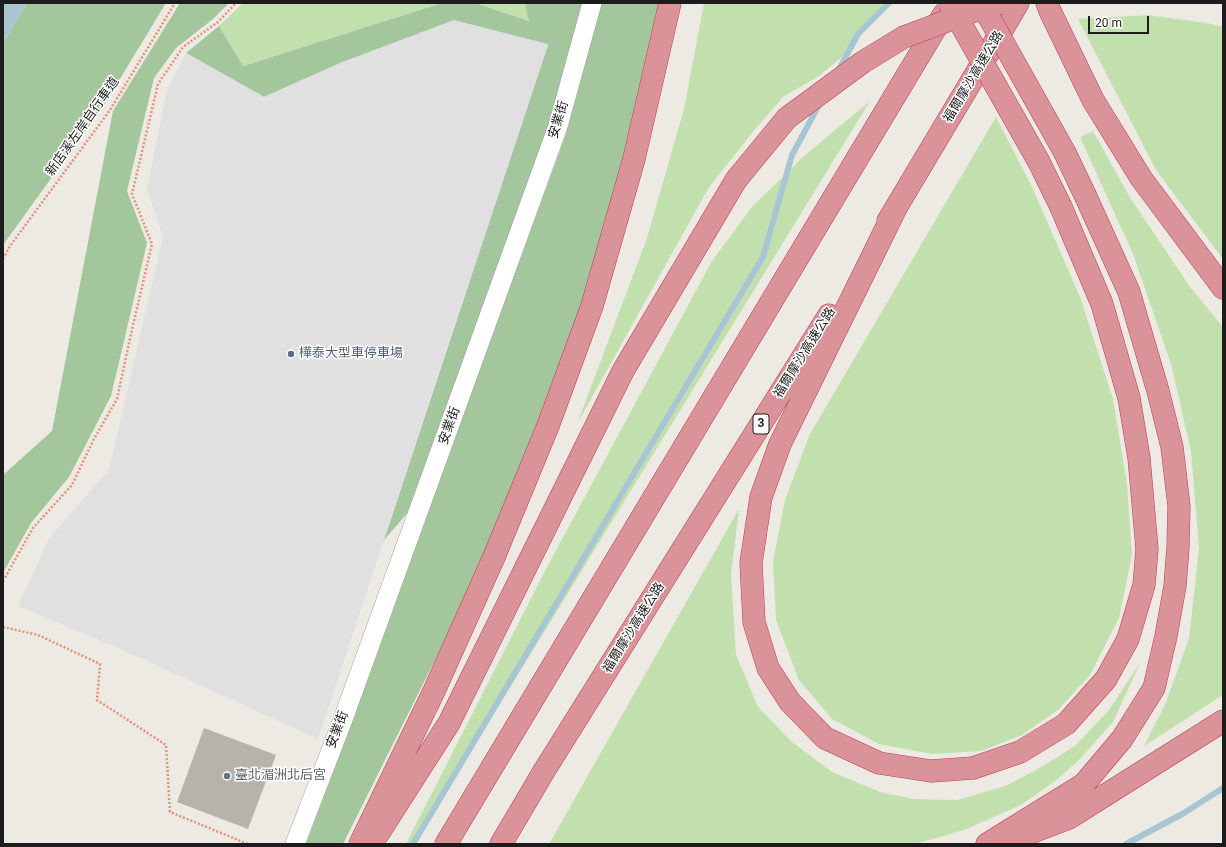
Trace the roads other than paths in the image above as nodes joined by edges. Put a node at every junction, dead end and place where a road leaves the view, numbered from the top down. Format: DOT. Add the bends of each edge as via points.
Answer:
graph roads {
  1 [pos="592,3"];
  2 [pos="670,3"];
  3 [pos="950,3"];
  4 [pos="981,3"];
  5 [pos="1000,3"];
  6 [pos="1018,3"];
  7 [pos="1047,3"];
  8 [pos="896,208"];
  9 [pos="1223,288"];
  10 [pos="1223,721"];
  11 [pos="295,844"];
  12 [pos="360,844"];
  13 [pos="372,844"];
  14 [pos="446,844"];
  15 [pos="501,844"];
  16 [pos="988,844"];
  17 [pos="1000,844"];
  1 -- 11 [label="street, 安業街" via="558,126 342,722"];
  2 -- 12 [label="highway" via="634,159 592,306 548,426 434,691"];
  3 -- 8 [label="highway, bridge" via="1039,162 1102,304 1129,398 1139,458 1147,549 1144,585 1128,639 1106,679 1066,724 1020,752 973,768 931,771 879,763 826,738 790,702 768,668 754,622 751,563 761,497 780,444"];
  3 -- 14 [label="highway"];
  4 -- 16 [label="highway, bridge" via="1061,147 1129,292 1172,447 1179,506 1175,586 1154,688 1122,739 1084,784"];
  5 -- 13 [label="highway, bridge" via="904,37 863,62 787,118 736,180 623,371 449,723"];
  6 -- 8 [label="highway, 福爾摩沙高速公路 / 3"];
  7 -- 9 [label="highway" via="1093,100 1141,178"];
  8 -- 15 [label="highway, 福爾摩沙高速公路 / 3" via="552,758"];
  10 -- 17 [label="highway" via="1069,818"];
}
